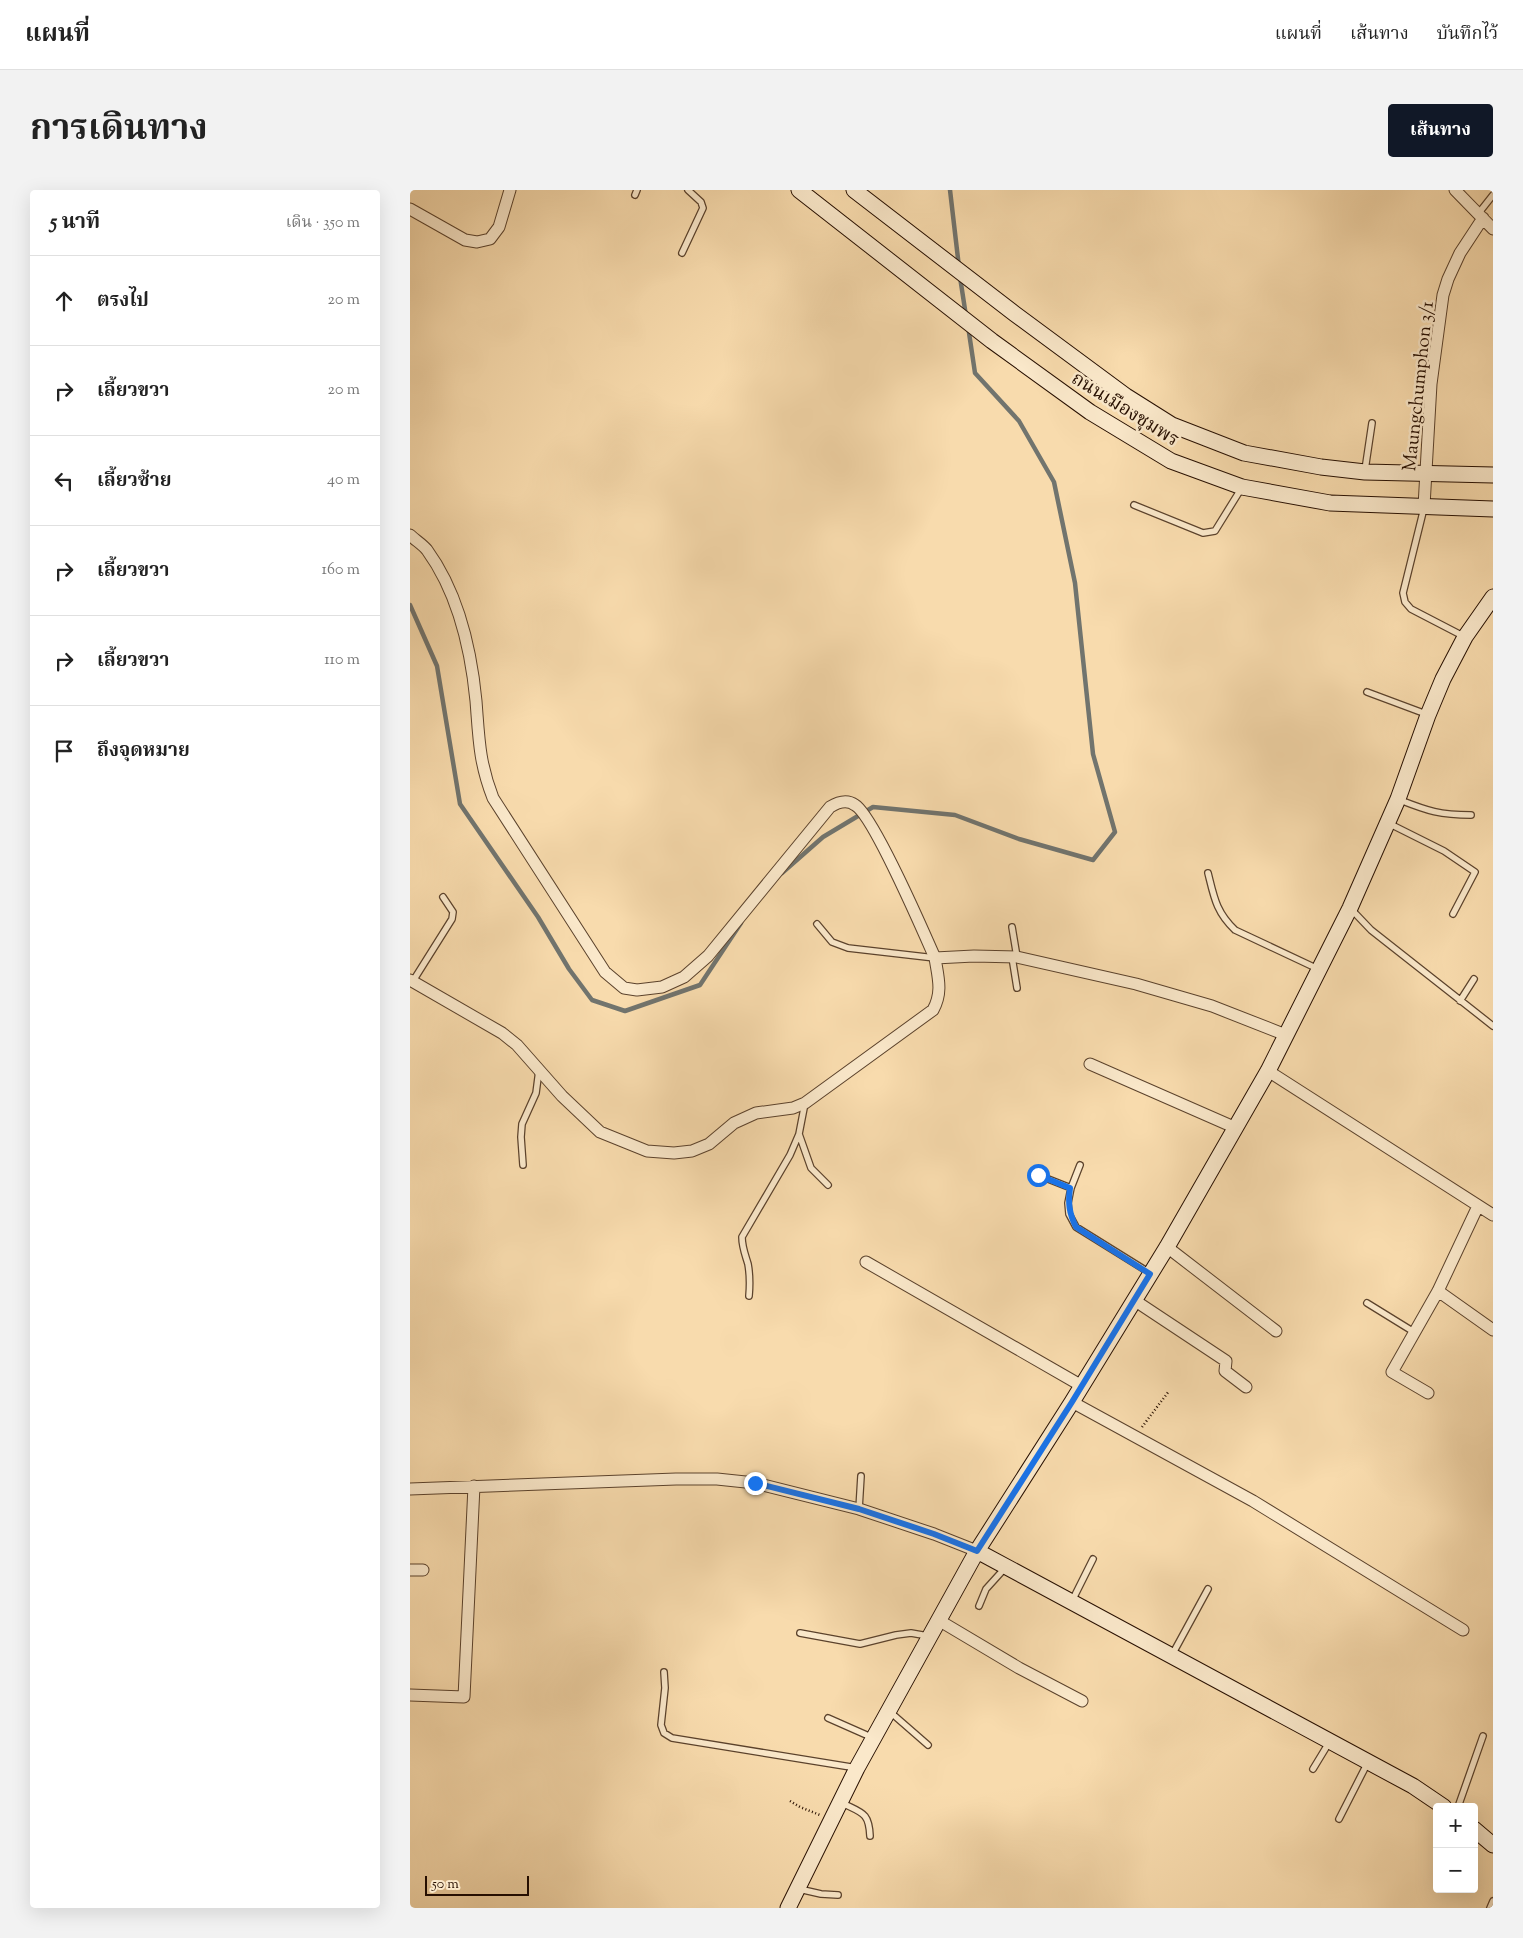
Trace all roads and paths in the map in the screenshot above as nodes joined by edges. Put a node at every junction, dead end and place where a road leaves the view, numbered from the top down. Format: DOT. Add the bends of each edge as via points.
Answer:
graph roads {
  1 [pos="510,190"];
  2 [pos="688,190"];
  3 [pos="798,190"];
  4 [pos="854,190"];
  5 [pos="1455,190"];
  6 [pos="1493,195"];
  7 [pos="410,209"];
  8 [pos="1480,216"];
  9 [pos="1493,230"];
  10 [pos="682,253"];
  11 [pos="1372,423"];
  12 [pos="1365,472"];
  13 [pos="1426,472"];
  14 [pos="1493,475"];
  15 [pos="1242,487"];
  16 [pos="1134,505"];
  17 [pos="1424,506"];
  18 [pos="1493,509"];
  19 [pos="410,535"];
  20 [pos="1493,598"];
  21 [pos="1465,637"];
  22 [pos="1367,692"];
  23 [pos="1428,714"];
  24 [pos="1398,799"];
  25 [pos="1471,814"];
  26 [pos="1386,822"];
  27 [pos="1208,873"];
  28 [pos="443,897"];
  29 [pos="1350,908"];
  30 [pos="1453,914"];
  31 [pos="817,924"];
  32 [pos="1012,927"];
  33 [pos="1014,957"];
  34 [pos="935,958"];
  35 [pos="1318,969"];
  36 [pos="1474,979"];
  37 [pos="411,981"];
  38 [pos="1017,988"];
  39 [pos="1460,1001"];
  40 [pos="1493,1026"];
  41 [pos="1286,1034"];
  42 [pos="1090,1064"];
  43 [pos="539,1068"];
  44 [pos="1268,1071"];
  45 [pos="805,1103"];
  46 [pos="1236,1128"];
  47 [pos="799,1134"];
  48 [pos="523,1164"];
  49 [pos="1080,1165"];
  50 [pos="1038,1175"];
  51 [pos="828,1185"];
  52 [pos="1070,1188"];
  53 [pos="1478,1206"];
  54 [pos="1493,1215"];
  55 [pos="1167,1247"];
  56 [pos="866,1262"];
  57 [pos="1150,1274"];
  58 [pos="1438,1291"];
  59 [pos="749,1296"];
  60 [pos="1134,1300"];
  61 [pos="1367,1303"];
  62 [pos="1493,1330"];
  63 [pos="1276,1331"];
  64 [pos="1414,1332"];
  65 [pos="1082,1386"];
  66 [pos="1246,1387"];
  67 [pos="1169,1391"];
  68 [pos="1428,1393"];
  69 [pos="1072,1402"];
  70 [pos="1135,1437"];
  71 [pos="861,1476"];
  72 [pos="474,1486"];
  73 [pos="410,1489"];
  74 [pos="859,1509"];
  75 [pos="977,1551"];
  76 [pos="1093,1558"];
  77 [pos="1006,1567"];
  78 [pos="410,1570"];
  79 [pos="423,1570"];
  80 [pos="1208,1589"];
  81 [pos="1072,1602"];
  82 [pos="979,1606"];
  83 [pos="940,1621"];
  84 [pos="1463,1630"];
  85 [pos="800,1633"];
  86 [pos="931,1636"];
  87 [pos="1172,1655"];
  88 [pos="664,1672"];
  89 [pos="410,1695"];
  90 [pos="1082,1701"];
  91 [pos="889,1710"];
  92 [pos="828,1718"];
  93 [pos="1482,1736"];
  94 [pos="873,1738"];
  95 [pos="1330,1742"];
  96 [pos="928,1745"];
  97 [pos="1368,1762"];
  98 [pos="857,1768"];
  99 [pos="1313,1769"];
  100 [pos="790,1801"];
  101 [pos="840,1802"];
  102 [pos="1438,1803"];
  103 [pos="1459,1803"];
  104 [pos="831,1819"];
  105 [pos="1339,1819"];
  106 [pos="1478,1832"];
  107 [pos="870,1836"];
  108 [pos="1493,1845"];
  109 [pos="797,1889"];
  110 [pos="838,1895"];
  111 [pos="1493,1901"];
  112 [pos="788,1908"];
  113 [pos="1490,1908"];
  1 -- 7 [label="street" via="499,228 490,239 477,242 465,240"];
  2 -- 10 [label="lane" via="703,208"];
  3 -- 15 [label="street, ถนนเมืองชุมพร" via="992,341 1090,412 1171,461"];
  4 -- 12 [label="street, ถนนเมืองชุมพร" via="1015,314 1126,396 1172,425 1244,452"];
  5 -- 8 [label="street"];
  6 -- 8 [label="lane"];
  8 -- 9 [label="street"];
  8 -- 13 [label="street, Maungchumphon 3/1" via="1448,279 1444,295 1431,384"];
  11 -- 12 [label="lane"];
  12 -- 13 [label="street, ถนนเมืองชุมพร"];
  13 -- 14 [label="street, ถนนเมืองชุมพร"];
  13 -- 17 [label="street, Maungchumphon 3/1"];
  15 -- 16 [label="lane" via="1215,531 1204,532"];
  15 -- 17 [label="street, ถนนเมืองชุมพร" via="1330,502"];
  17 -- 18 [label="street, ถนนเมืองชุมพร"];
  17 -- 21 [label="lane" via="1403,593 1405,602 1412,609"];
  19 -- 34 [label="street" via="426,549 458,610 476,700 479,753 493,798 605,972 624,988 662,987 684,976 708,956 830,807 838,802 857,805 872,827"];
  20 -- 21 [label="street"];
  21 -- 23 [label="street"];
  22 -- 23 [label="lane"];
  23 -- 24 [label="street"];
  24 -- 25 [label="lane" via="1429,812"];
  24 -- 26 [label="street"];
  26 -- 29 [label="street"];
  26 -- 30 [label="lane" via="1444,851 1474,872"];
  27 -- 35 [label="lane" via="1216,906 1235,930"];
  28 -- 37 [label="lane" via="452,912 452,919"];
  29 -- 35 [label="street"];
  29 -- 39 [label="lane" via="1371,930"];
  31 -- 34 [label="lane" via="832,942 848,948"];
  32 -- 33 [label="lane"];
  33 -- 34 [label="street"];
  33 -- 38 [label="lane"];
  33 -- 41 [label="street" via="1136,984 1212,1006"];
  34 -- 45 [label="street" via="940,986 939,1000 933,1010"];
  35 -- 41 [label="street"];
  36 -- 39 [label="lane"];
  37 -- 43 [label="street" via="502,1033"];
  39 -- 40 [label="lane"];
  41 -- 44 [label="street"];
  42 -- 46 [label="street"];
  43 -- 45 [label="street" via="562,1096 600,1132 647,1152 692,1150 709,1144 734,1123 756,1113"];
  43 -- 48 [label="lane" via="536,1093 522,1124"];
  44 -- 46 [label="street"];
  44 -- 53 [label="street"];
  45 -- 47 [label="lane"];
  46 -- 55 [label="street"];
  47 -- 51 [label="lane" via="811,1168"];
  47 -- 59 [label="lane" via="742,1237 748,1263"];
  49 -- 52 [label="lane"];
  50 -- 52 [label="lane"];
  52 -- 57 [label="lane" via="1069,1214 1076,1227"];
  53 -- 54 [label="street"];
  53 -- 58 [label="street"];
  55 -- 57 [label="street"];
  55 -- 63 [label="street"];
  56 -- 65 [label="street"];
  57 -- 60 [label="street"];
  58 -- 62 [label="street"];
  58 -- 64 [label="street"];
  60 -- 65 [label="street"];
  60 -- 66 [label="street" via="1226,1361 1225,1371"];
  61 -- 64 [label="lane"];
  64 -- 68 [label="street" via="1392,1372"];
  65 -- 69 [label="street"];
  67 -- 70 [label="path"];
  69 -- 70 [label="street"];
  69 -- 75 [label="street"];
  70 -- 84 [label="street" via="1253,1501"];
  71 -- 74 [label="lane"];
  72 -- 73 [label="street"];
  72 -- 74 [label="street" via="717,1479 755,1483"];
  72 -- 89 [label="street" via="464,1697"];
  74 -- 75 [label="street"];
  75 -- 77 [label="street"];
  75 -- 83 [label="street"];
  76 -- 81 [label="lane"];
  77 -- 81 [label="street"];
  77 -- 82 [label="lane" via="986,1589"];
  78 -- 79 [label="street"];
  80 -- 87 [label="lane"];
  81 -- 87 [label="street"];
  83 -- 86 [label="street"];
  83 -- 90 [label="street"];
  85 -- 86 [label="lane" via="860,1644 911,1633"];
  86 -- 91 [label="street"];
  87 -- 95 [label="street"];
  88 -- 98 [label="lane" via="661,1725 664,1734 672,1738"];
  91 -- 94 [label="street"];
  91 -- 96 [label="lane"];
  92 -- 94 [label="lane"];
  93 -- 103 [label="lane"];
  94 -- 98 [label="street"];
  95 -- 97 [label="street"];
  95 -- 99 [label="lane"];
  97 -- 102 [label="street"];
  97 -- 105 [label="lane"];
  98 -- 101 [label="street"];
  100 -- 104 [label="path"];
  101 -- 104 [label="street"];
  101 -- 107 [label="lane" via="865,1815"];
  104 -- 109 [label="street"];
  106 -- 108 [label="street"];
  109 -- 110 [label="lane"];
  109 -- 112 [label="street"];
  111 -- 113 [label="lane"];
}
